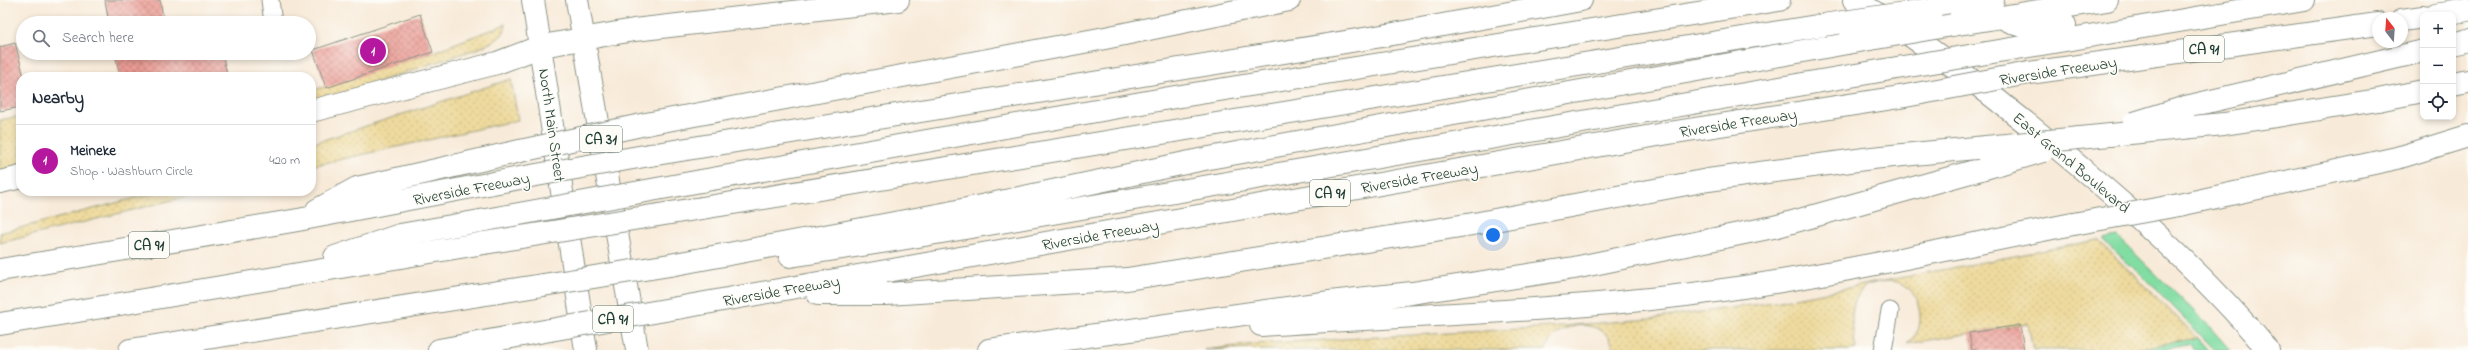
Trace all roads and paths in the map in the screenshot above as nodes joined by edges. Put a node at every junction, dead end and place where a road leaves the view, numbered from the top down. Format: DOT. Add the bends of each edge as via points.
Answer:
graph roads {
  1 [pos="270,0"];
  2 [pos="534,0"];
  3 [pos="577,0"];
  4 [pos="898,0"];
  5 [pos="1289,0"];
  6 [pos="1580,0"];
  7 [pos="1779,0"];
  8 [pos="1854,0"];
  9 [pos="2107,0"];
  10 [pos="2207,0"];
  11 [pos="2304,0"];
  12 [pos="1928,3"];
  13 [pos="1997,8"];
  14 [pos="2468,10"];
  15 [pos="2455,12"];
  16 [pos="272,16"];
  17 [pos="2420,17"];
  18 [pos="2408,19"];
  19 [pos="2372,25"];
  20 [pos="584,39"];
  21 [pos="2468,40"];
  22 [pos="2456,43"];
  23 [pos="542,46"];
  24 [pos="2420,52"];
  25 [pos="2468,81"];
  26 [pos="2456,83"];
  27 [pos="2420,92"];
  28 [pos="316,110"];
  29 [pos="2468,136"];
  30 [pos="16,178"];
  31 [pos="0,182"];
  32 [pos="298,220"];
  33 [pos="764,248"];
  34 [pos="0,270"];
  35 [pos="276,277"];
  36 [pos="761,294"];
  37 [pos="1890,311"];
  38 [pos="0,324"];
  39 [pos="1092,335"];
  40 [pos="130,350"];
  41 [pos="438,350"];
  42 [pos="586,350"];
  43 [pos="637,350"];
  44 [pos="989,350"];
  45 [pos="1883,350"];
  46 [pos="2268,350"];
  1 -- 16 [label="street"];
  2 -- 23 [label="main road, North Main Street"];
  3 -- 20 [label="main road"];
  4 -- 20 [label="main road" via="634,30"];
  5 -- 32 [label="main road, bridge" via="646,124 520,151 357,188"];
  6 -- 32 [label="main road, Riverside Freeway / CA 91, bridge" via="1382,36 650,155"];
  7 -- 35 [label="main road, bridge" via="1167,98 480,220 400,235"];
  8 -- 46 [label="main road, East Grand Boulevard" via="1962,71 2090,174 2167,245"];
  9 -- 13 [label="main road"];
  10 -- 13 [label="main road" via="2039,30 2024,27"];
  11 -- 33 [label="main road, bridge" via="803,255 783,254"];
  12 -- 13 [label="main road"];
  12 -- 35 [label="main road, bridge" via="1518,75"];
  13 -- 33 [label="main road, bridge" via="1952,25 1209,158 948,213"];
  14 -- 15 [label="main road"];
  17 -- 18 [label="main road"];
  19 -- 36 [label="main road, Riverside Freeway / CA 91, bridge" via="2029,73 1900,97 1669,133"];
  20 -- 23 [label="main road"];
  20 -- 43 [label="main road, CA 31"];
  21 -- 22 [label="main road"];
  23 -- 28 [label="main road" via="497,63"];
  23 -- 42 [label="main road, North Main Street / CA 31"];
  24 -- 39 [label="main road, bridge" via="2186,107 1985,168 1778,226 1574,268 1412,293"];
  25 -- 26 [label="main road"];
  27 -- 36 [label="main road, bridge" via="2224,124 1872,158 1708,180 1479,223 1127,279 887,294"];
  29 -- 39 [label="main road, bridge" via="2397,158 2179,205 1833,271 1702,293 1577,306"];
  30 -- 31 [label="main road"];
  32 -- 34 [label="main road, Riverside Freeway / CA 91"];
  33 -- 40 [label="main road, bridge"];
  35 -- 38 [label="main road"];
  36 -- 41 [label="main road, Riverside Freeway / CA 91, bridge"];
  37 -- 45 [label="street"];
  39 -- 44 [label="main road"];
}
